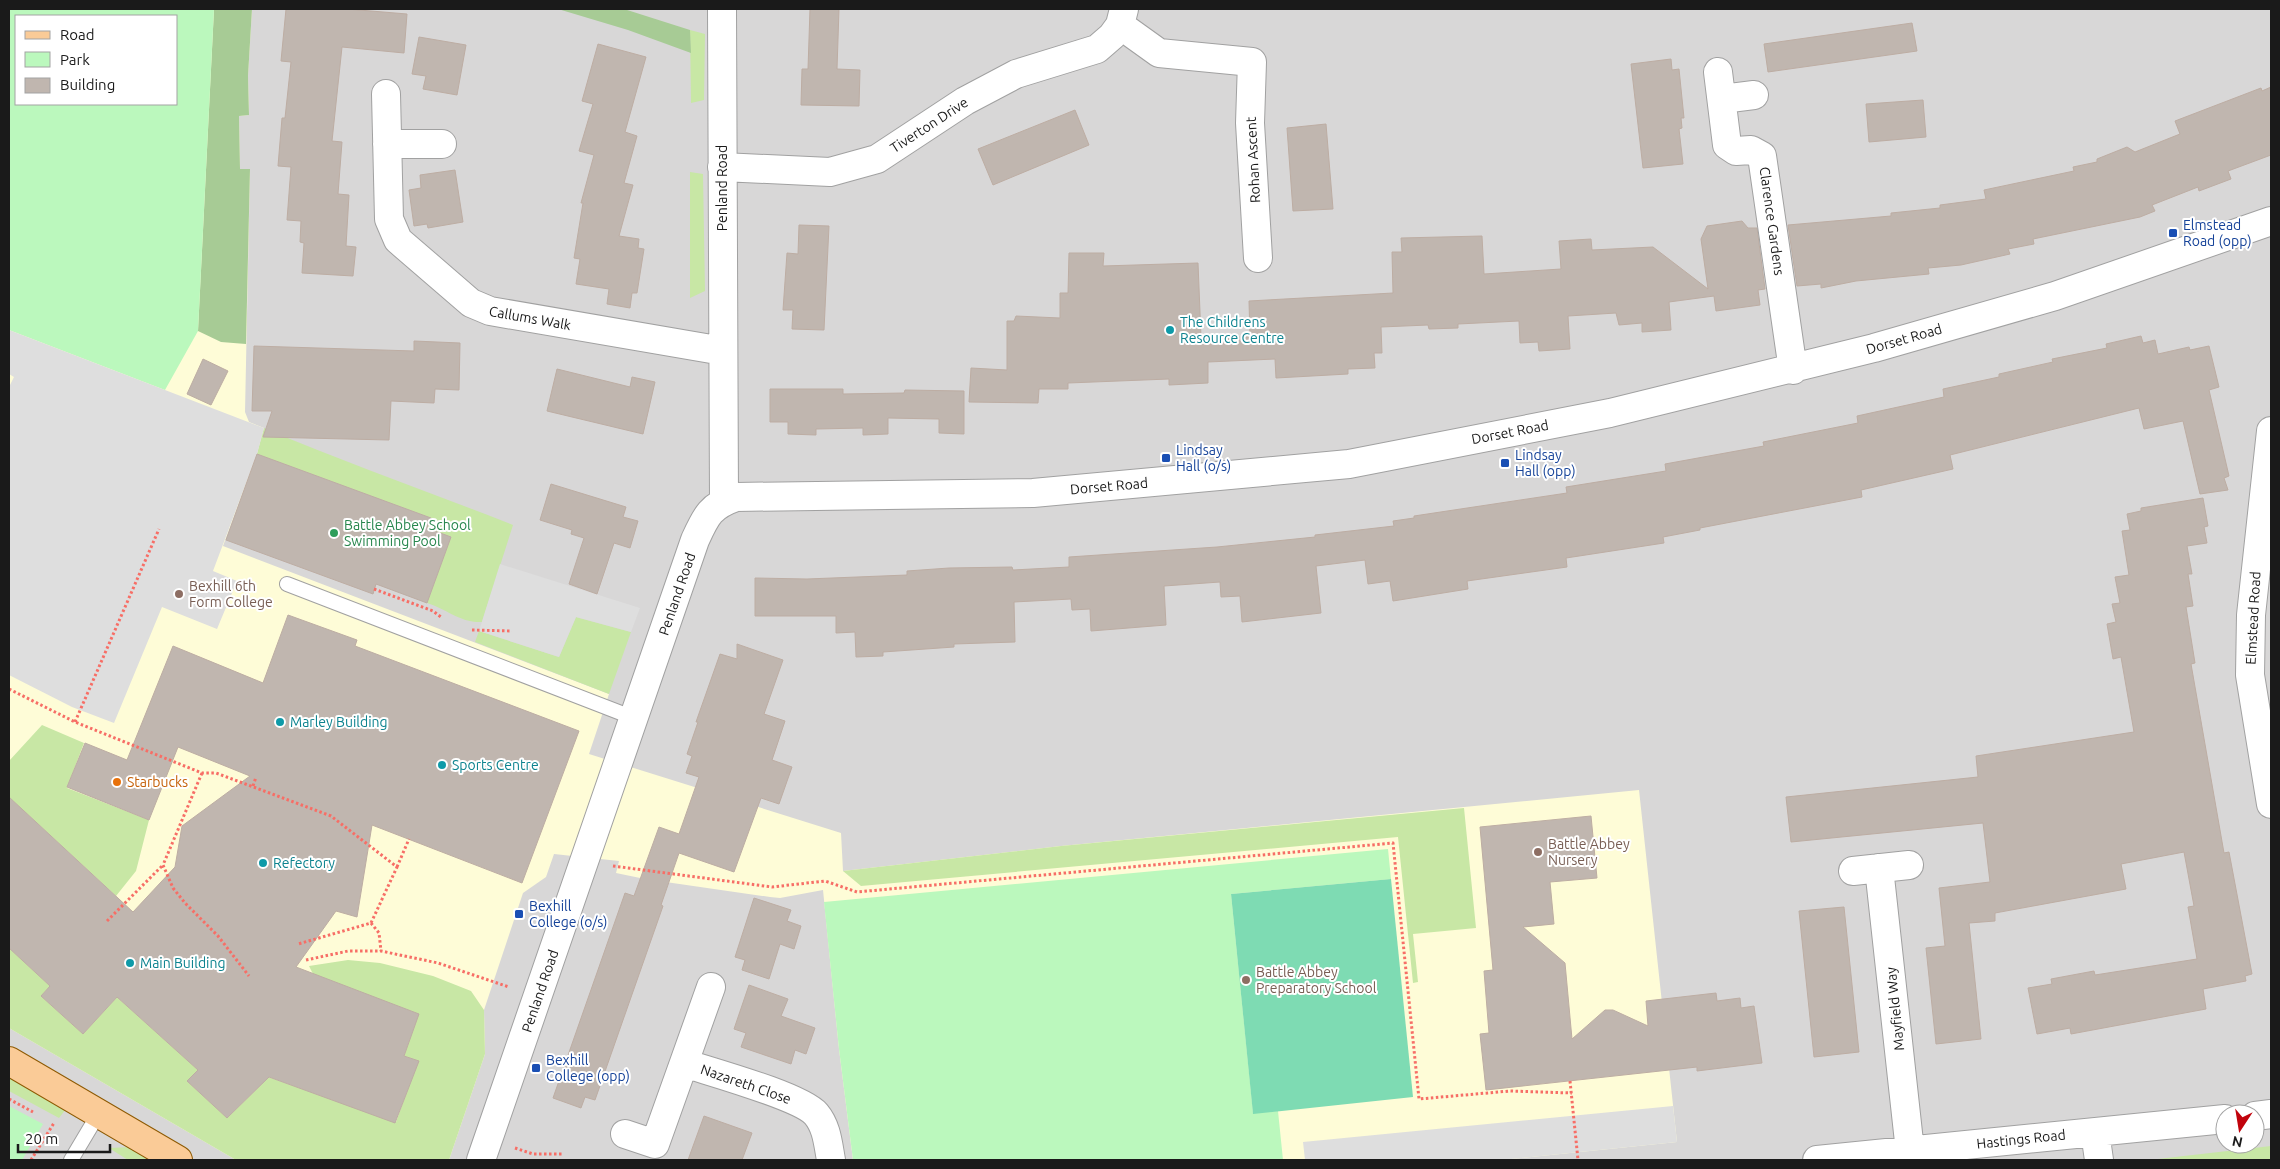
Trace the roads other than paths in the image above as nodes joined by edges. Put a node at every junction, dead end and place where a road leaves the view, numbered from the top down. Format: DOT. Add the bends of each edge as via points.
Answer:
graph roads {
  1 [pos="722,9"];
  2 [pos="1122,17"];
  3 [pos="1252,62"];
  4 [pos="1718,72"];
  5 [pos="386,94"];
  6 [pos="1754,95"];
  7 [pos="1722,99"];
  8 [pos="387,144"];
  9 [pos="442,144"];
  10 [pos="722,167"];
  11 [pos="2271,221"];
  12 [pos="1258,258"];
  13 [pos="724,351"];
  14 [pos="1793,370"];
  15 [pos="2271,431"];
  16 [pos="724,501"];
  17 [pos="286,584"];
  18 [pos="634,718"];
  19 [pos="2271,804"];
  20 [pos="1909,865"];
  21 [pos="711,987"];
  22 [pos="9,1061"];
  23 [pos="684,1063"];
  24 [pos="99,1113"];
  25 [pos="2215,1120"];
  26 [pos="2096,1132"];
  27 [pos="625,1134"];
  28 [pos="1910,1151"];
  29 [pos="71,1160"];
  30 [pos="178,1160"];
  31 [pos="481,1160"];
  32 [pos="831,1160"];
  33 [pos="1817,1160"];
  34 [pos="2099,1160"];
  1 -- 10 [label="street, Penland Road"];
  2 -- 3 [label="street, Tiverton Drive" via="1159,53"];
  2 -- 10 [label="street, Tiverton Drive" via="1112,36 1097,49 1016,74 965,101 877,158 830,172"];
  3 -- 12 [label="street, Rohan Ascent" via="1250,123"];
  4 -- 7 [label="street, Clarence Gardens"];
  5 -- 8 [label="street, Callums Walk"];
  6 -- 7 [label="street"];
  7 -- 14 [label="street, Clarence Gardens" via="1727,145 1736,151 1751,150 1762,156"];
  8 -- 9 [label="street"];
  8 -- 13 [label="street, Callums Walk" via="388,219 392,229 398,240 471,303 490,312"];
  10 -- 13 [label="street, Penland Road"];
  11 -- 14 [label="street, Dorset Road" via="2055,296"];
  13 -- 16 [label="street, Penland Road"];
  14 -- 16 [label="street, Dorset Road" via="1610,413 1348,464 1034,493 744,497"];
  15 -- 19 [label="street, Elmstead Road" via="2251,615 2250,675"];
  16 -- 18 [label="street, Penland Road" via="710,510 695,540"];
  17 -- 18 [label="lane"];
  18 -- 31 [label="street, Penland Road"];
  20 -- 28 [label="street, Mayfield Way" via="1866,869"];
  21 -- 23 [label="street, Nazareth Close"];
  22 -- 24 [label="main road"];
  23 -- 27 [label="street, Nazareth Close" via="655,1144"];
  23 -- 32 [label="street, Nazareth Close" via="796,1101 815,1113 827,1133"];
  24 -- 29 [label="lane"];
  24 -- 30 [label="main road"];
  25 -- 26 [label="street, Hastings Road"];
  26 -- 28 [label="street, Hastings Road"];
  26 -- 34 [label="street"];
  28 -- 33 [label="street, Hastings Road"];
}
